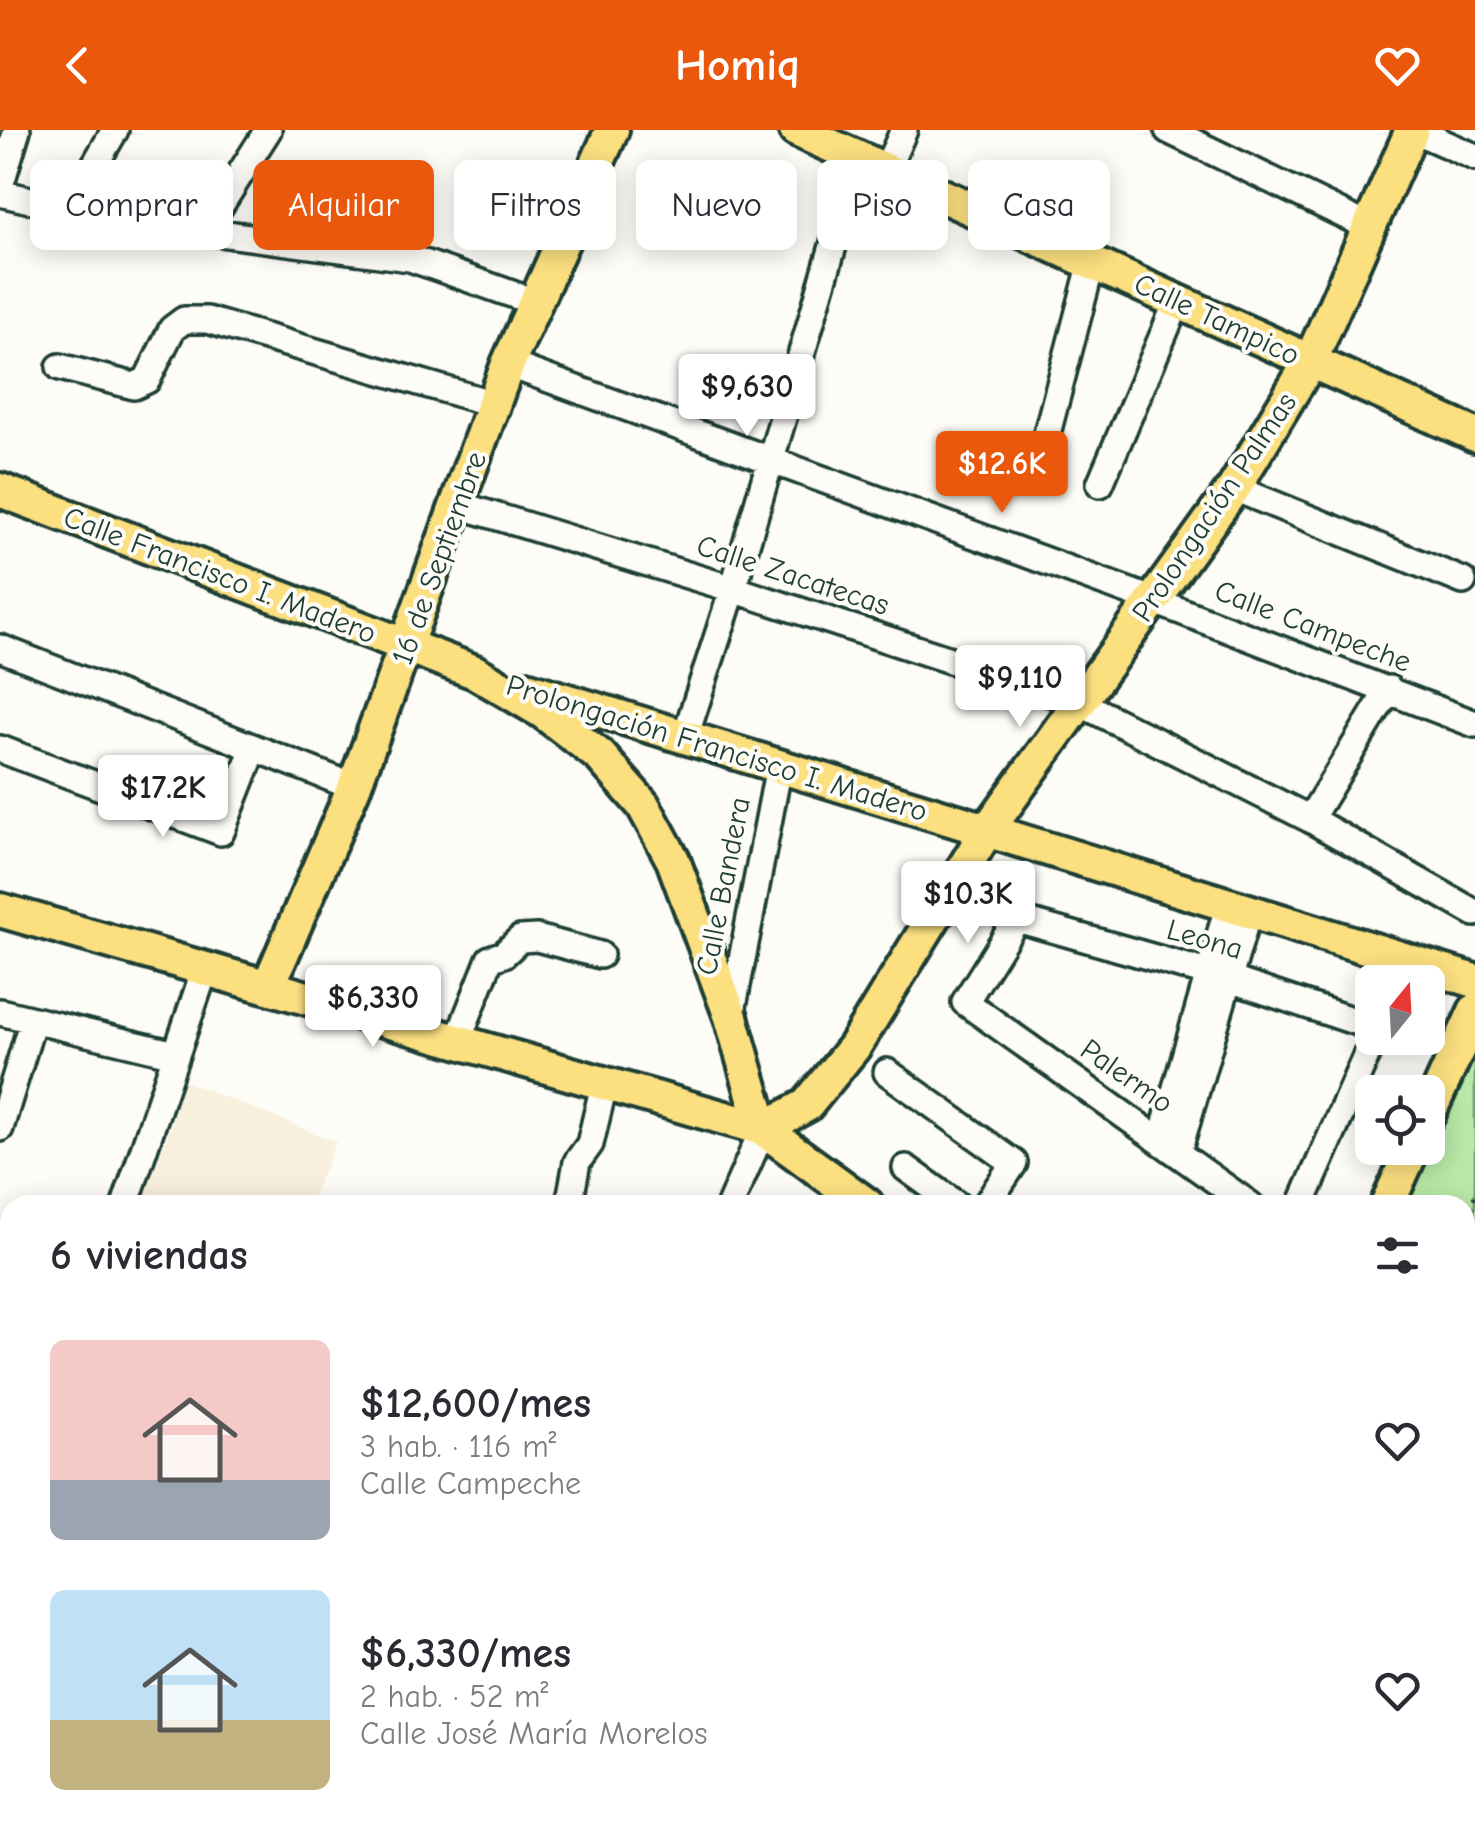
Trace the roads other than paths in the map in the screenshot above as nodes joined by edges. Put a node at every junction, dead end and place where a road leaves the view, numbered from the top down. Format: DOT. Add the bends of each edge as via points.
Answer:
graph roads {
  1 [pos="16,130"];
  2 [pos="115,130"];
  3 [pos="268,130"];
  4 [pos="612,130"];
  5 [pos="796,130"];
  6 [pos="904,130"];
  7 [pos="1168,130"];
  8 [pos="1413,130"];
  9 [pos="1475,157"];
  10 [pos="98,160"];
  11 [pos="863,160"];
  12 [pos="876,160"];
  13 [pos="233,185"];
  14 [pos="0,189"];
  15 [pos="30,198"];
  16 [pos="948,198"];
  17 [pos="1370,228"];
  18 [pos="233,235"];
  19 [pos="842,250"];
  20 [pos="1092,262"];
  21 [pos="1178,300"];
  22 [pos="537,303"];
  23 [pos="1310,362"];
  24 [pos="508,364"];
  25 [pos="60,366"];
  26 [pos="494,404"];
  27 [pos="1475,435"];
  28 [pos="769,460"];
  29 [pos="1039,464"];
  30 [pos="1100,484"];
  31 [pos="1234,488"];
  32 [pos="0,490"];
  33 [pos="458,504"];
  34 [pos="1463,581"];
  35 [pos="732,589"];
  36 [pos="1152,600"];
  37 [pos="407,647"];
  38 [pos="0,648"];
  39 [pos="475,672"];
  40 [pos="1389,689"];
  41 [pos="1078,702"];
  42 [pos="1475,724"];
  43 [pos="685,737"];
  44 [pos="0,748"];
  45 [pos="254,748"];
  46 [pos="779,766"];
  47 [pos="354,787"];
  48 [pos="1310,819"];
  49 [pos="986,832"];
  50 [pos="0,910"];
  51 [pos="1238,910"];
  52 [pos="1475,913"];
  53 [pos="600,955"];
  54 [pos="205,969"];
  55 [pos="1219,976"];
  56 [pos="1475,982"];
  57 [pos="268,986"];
  58 [pos="965,1002"];
  59 [pos="1475,1011"];
  60 [pos="0,1012"];
  61 [pos="731,1017"];
  62 [pos="32,1020"];
  63 [pos="1355,1021"];
  64 [pos="457,1042"];
  65 [pos="175,1054"];
  66 [pos="1366,1055"];
  67 [pos="887,1072"];
  68 [pos="1445,1077"];
  69 [pos="604,1085"];
  70 [pos="0,1128"];
  71 [pos="764,1129"];
  72 [pos="1170,1146"];
  73 [pos="1405,1165"];
  74 [pos="906,1168"];
  75 [pos="128,1195"];
  76 [pos="571,1195"];
  77 [pos="734,1195"];
  78 [pos="853,1195"];
  79 [pos="943,1195"];
  80 [pos="993,1195"];
  81 [pos="1236,1195"];
  82 [pos="1304,1195"];
  83 [pos="1391,1195"];
  1 -- 14 [label="street"];
  2 -- 10 [label="street"];
  3 -- 13 [label="street"];
  4 -- 22 [label="main road, 16 de Septiembre"];
  5 -- 11 [label="main road, Calle Tampico"];
  6 -- 12 [label="street"];
  7 -- 17 [label="street"];
  8 -- 9 [label="street"];
  8 -- 17 [label="main road, Prolongación Palmas"];
  14 -- 15 [label="street"];
  16 -- 20 [label="main road, Calle Tampico"];
  17 -- 23 [label="main road, Prolongación Palmas"];
  18 -- 22 [label="street" via="410,258"];
  19 -- 28 [label="street"];
  20 -- 21 [label="main road, Calle Tampico"];
  20 -- 29 [label="street"];
  21 -- 23 [label="main road, Calle Tampico"];
  21 -- 30 [label="street"];
  22 -- 24 [label="main road, 16 de Septiembre"];
  23 -- 27 [label="main road, Calle Tampico"];
  23 -- 31 [label="main road, Prolongación Palmas"];
  24 -- 26 [label="main road, 16 de Septiembre"];
  24 -- 28 [label="street, Calle Campeche"];
  25 -- 26 [label="street" via="134,386 147,380 172,329 184,320 207,320"];
  26 -- 33 [label="main road, 16 de Septiembre"];
  28 -- 35 [label="street"];
  28 -- 36 [label="street, Calle Campeche"];
  31 -- 34 [label="street"];
  31 -- 36 [label="main road, Prolongación Palmas"];
  32 -- 37 [label="main road, Calle Francisco I. Madero"];
  33 -- 35 [label="street, Calle Zacatecas"];
  33 -- 37 [label="main road, 16 de Septiembre"];
  35 -- 41 [label="street, Calle Zacatecas"];
  35 -- 43 [label="street"];
  36 -- 40 [label="street, Calle Campeche"];
  36 -- 41 [label="main road, Prolongación Palmas"];
  37 -- 39 [label="main road, Calle Francisco I. Madero"];
  37 -- 47 [label="main road, 16 de Septiembre"];
  38 -- 45 [label="street"];
  39 -- 43 [label="main road, Prolongación Francisco I. Madero"];
  39 -- 61 [label="main road, Calle Francisco I. Madero" via="600,756 643,805 673,860"];
  40 -- 42 [label="street, Calle Campeche"];
  40 -- 48 [label="street"];
  41 -- 48 [label="street, Calle Zacatecas"];
  41 -- 49 [label="main road, Prolongación Palmas"];
  43 -- 46 [label="main road, Prolongación Francisco I. Madero"];
  44 -- 45 [label="street" via="221,832"];
  45 -- 47 [label="street"];
  46 -- 49 [label="main road, Prolongación Francisco I. Madero"];
  46 -- 61 [label="street, Calle Bandera"];
  47 -- 57 [label="main road, 16 de Septiembre"];
  48 -- 52 [label="street, Calle Zacatecas"];
  49 -- 51 [label="main road, Prolongación Francisco I. Madero"];
  49 -- 71 [label="main road, Prolongación Palmas" via="854,1047 806,1105"];
  50 -- 54 [label="main road"];
  51 -- 55 [label="street"];
  51 -- 56 [label="main road, Prolongación Francisco I. Madero"];
  53 -- 64 [label="street" via="520,939 490,960"];
  54 -- 57 [label="main road"];
  54 -- 65 [label="street"];
  55 -- 58 [label="street, Leona" via="1017,919"];
  55 -- 63 [label="street, Leona"];
  55 -- 72 [label="street"];
  57 -- 64 [label="main road"];
  58 -- 72 [label="street, Palermo"];
  59 -- 68 [label="main road"];
  60 -- 62 [label="street"];
  61 -- 71 [label="main road, Calle Francisco I. Madero"];
  62 -- 65 [label="street"];
  62 -- 70 [label="street"];
  64 -- 69 [label="main road"];
  65 -- 75 [label="street"];
  66 -- 82 [label="street"];
  67 -- 80 [label="street" via="1014,1162"];
  69 -- 71 [label="main road"];
  69 -- 76 [label="street"];
  71 -- 77 [label="street"];
  71 -- 78 [label="main road"];
  72 -- 81 [label="street, Palermo"];
  73 -- 83 [label="main road"];
  74 -- 79 [label="street"];
}
